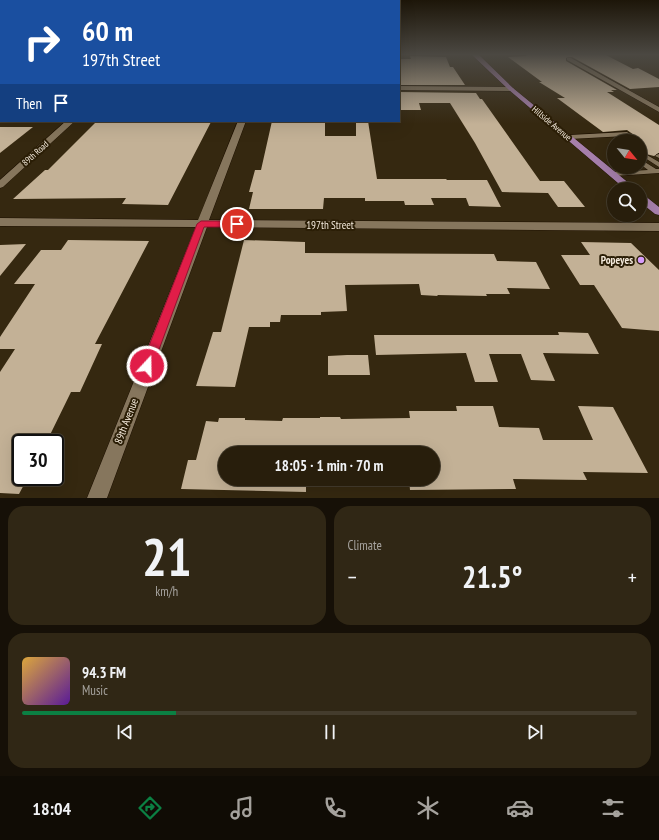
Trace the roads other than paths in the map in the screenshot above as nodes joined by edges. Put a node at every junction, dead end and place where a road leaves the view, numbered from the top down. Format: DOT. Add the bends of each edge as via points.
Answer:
graph roads {
  1 [pos="499,77"];
  2 [pos="601,77"];
  3 [pos="400,88"];
  4 [pos="511,89"];
  5 [pos="659,110"];
  6 [pos="70,122"];
  7 [pos="242,122"];
  8 [pos="604,135"];
  9 [pos="607,135"];
  10 [pos="570,137"];
  11 [pos="607,137"];
  12 [pos="647,156"];
  13 [pos="647,165"];
  14 [pos="659,165"];
  15 [pos="607,169"];
  16 [pos="656,171"];
  17 [pos="613,174"];
  18 [pos="623,182"];
  19 [pos="0,185"];
  20 [pos="647,202"];
  21 [pos="659,212"];
  22 [pos="0,222"];
  23 [pos="201,224"];
  24 [pos="659,227"];
  25 [pos="97,498"];
  1 -- 4 [label="main road, Hillside Avenue"];
  2 -- 5 [label="street"];
  3 -- 4 [label="street"];
  4 -- 10 [label="main road, Hillside Avenue"];
  6 -- 19 [label="street, 89th Road"];
  7 -- 23 [label="street, 89th Avenue"];
  8 -- 9 [label="lane"];
  8 -- 10 [label="lane"];
  8 -- 11 [label="lane"];
  10 -- 15 [label="main road, Hillside Avenue"];
  12 -- 14 [label="lane"];
  13 -- 16 [label="lane"];
  17 -- 18 [label="main road, Hillside Avenue"];
  20 -- 21 [label="main road"];
  22 -- 23 [label="street, 197th Street"];
  23 -- 24 [label="street, 197th Street"];
  23 -- 25 [label="street, 89th Avenue"];
}
